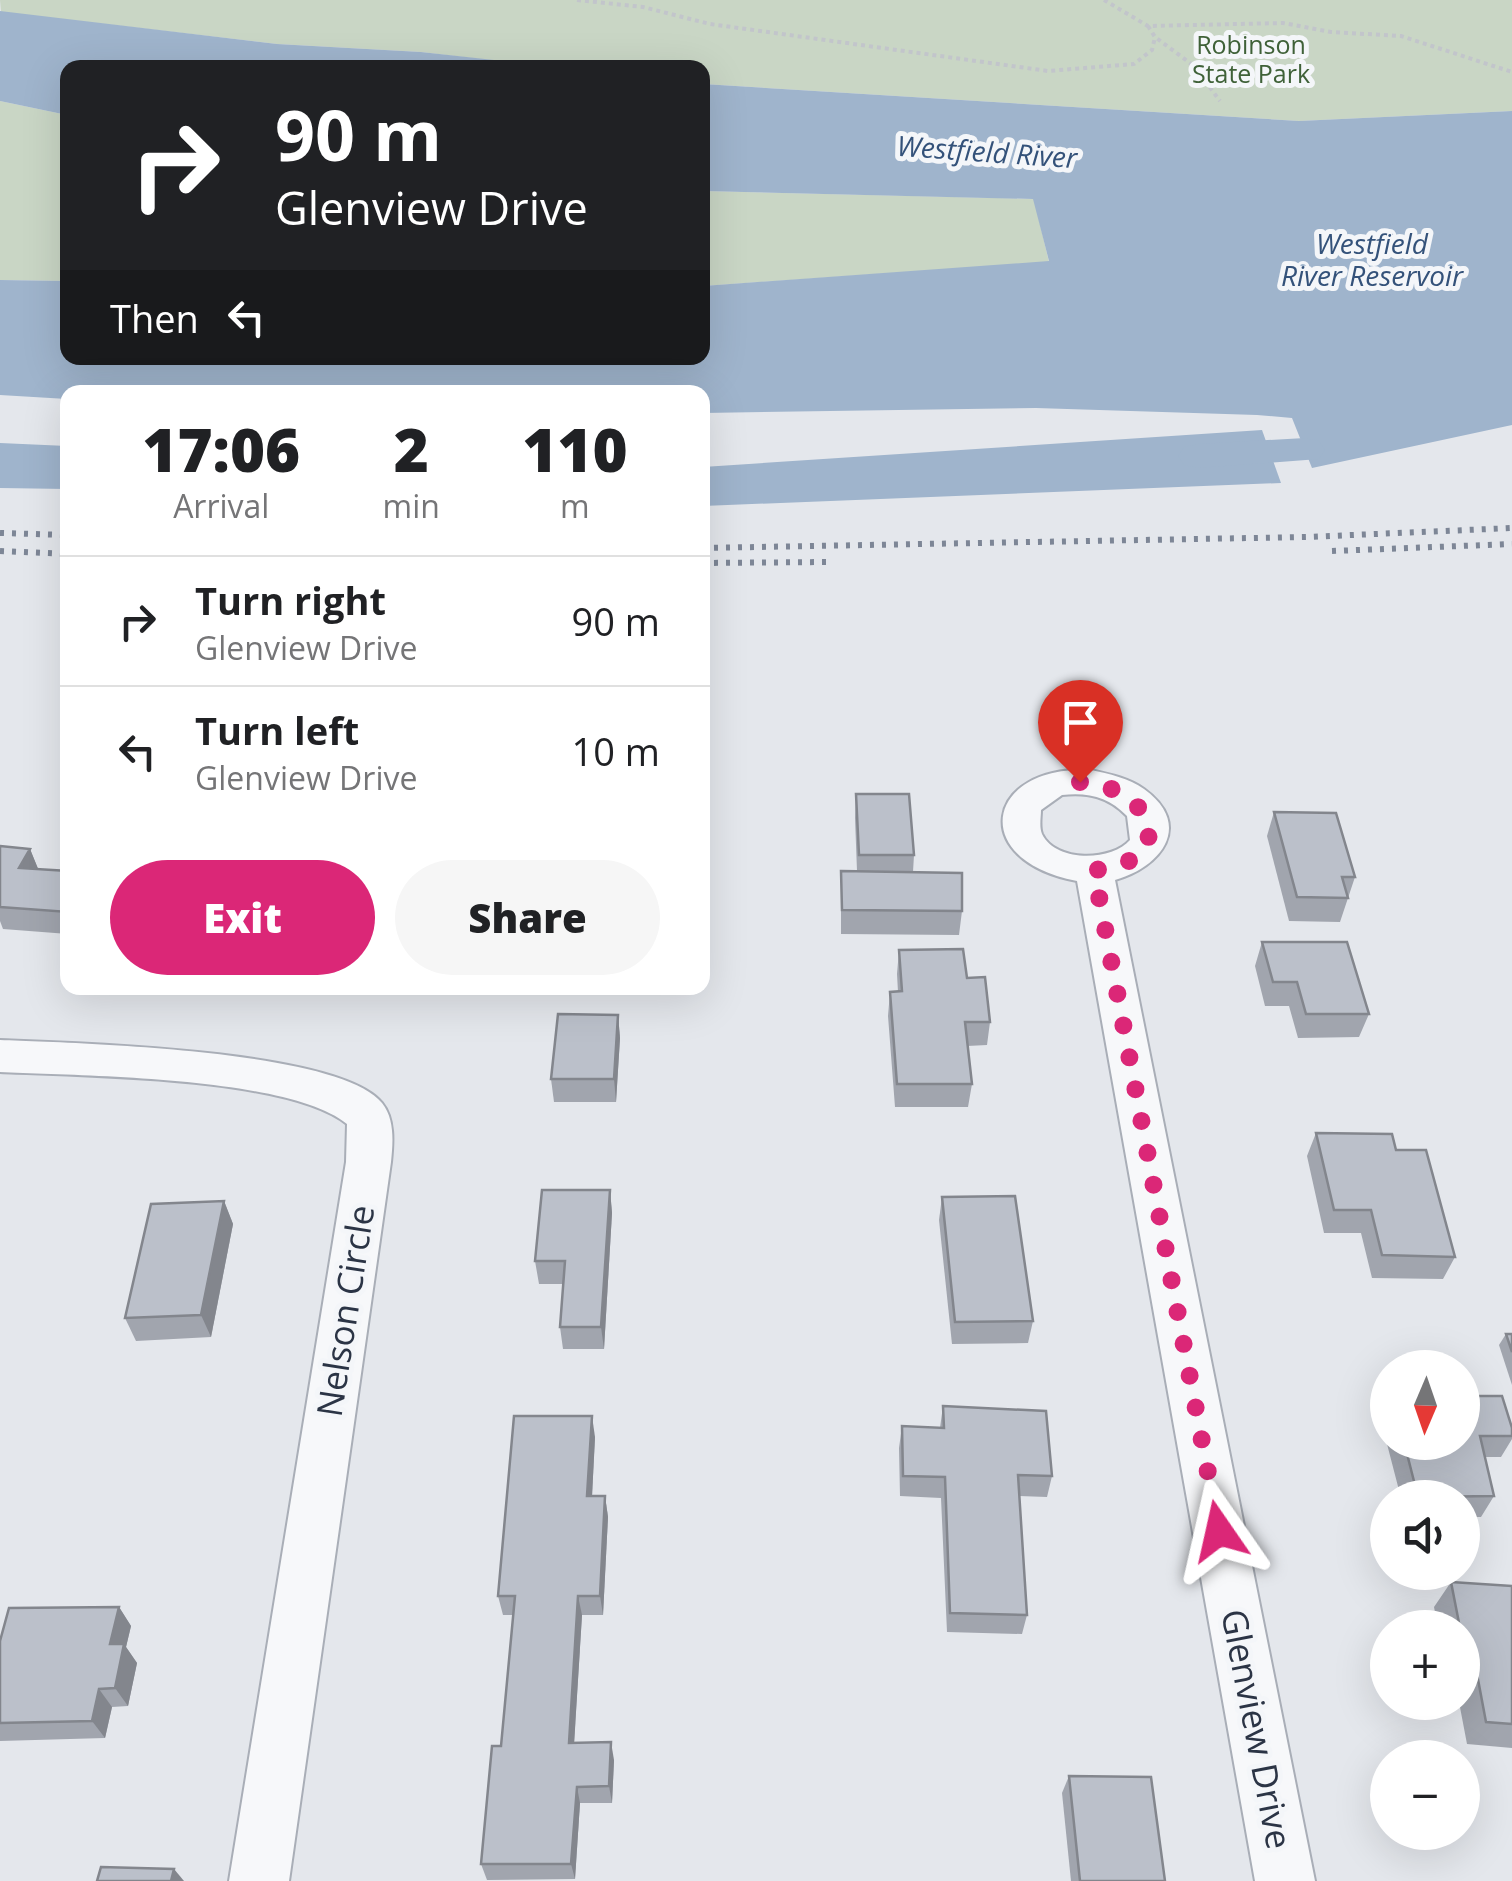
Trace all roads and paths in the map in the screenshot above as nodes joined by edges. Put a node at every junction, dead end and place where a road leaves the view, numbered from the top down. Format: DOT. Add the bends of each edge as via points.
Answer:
graph roads {
  1 [pos="577,0"];
  2 [pos="1104,0"];
  3 [pos="1148,26"];
  4 [pos="1155,37"];
  5 [pos="1512,72"];
  6 [pos="1220,101"];
  7 [pos="1094,870"];
  8 [pos="0,1056"];
  9 [pos="259,1881"];
  10 [pos="1285,1881"];
  1 -- 4 [label="path" via="1048,70 1134,64 1152,50"];
  2 -- 3 [label="path"];
  3 -- 4 [label="path"];
  3 -- 5 [label="path" via="1283,23 1401,36"];
  4 -- 6 [label="path" via="1194,66"];
  7 -- 10 [label="street, Glenview Drive"];
  8 -- 9 [label="street, Nelson Circle" via="159,1066 317,1086 366,1112 371,1138 364,1190"];
}
